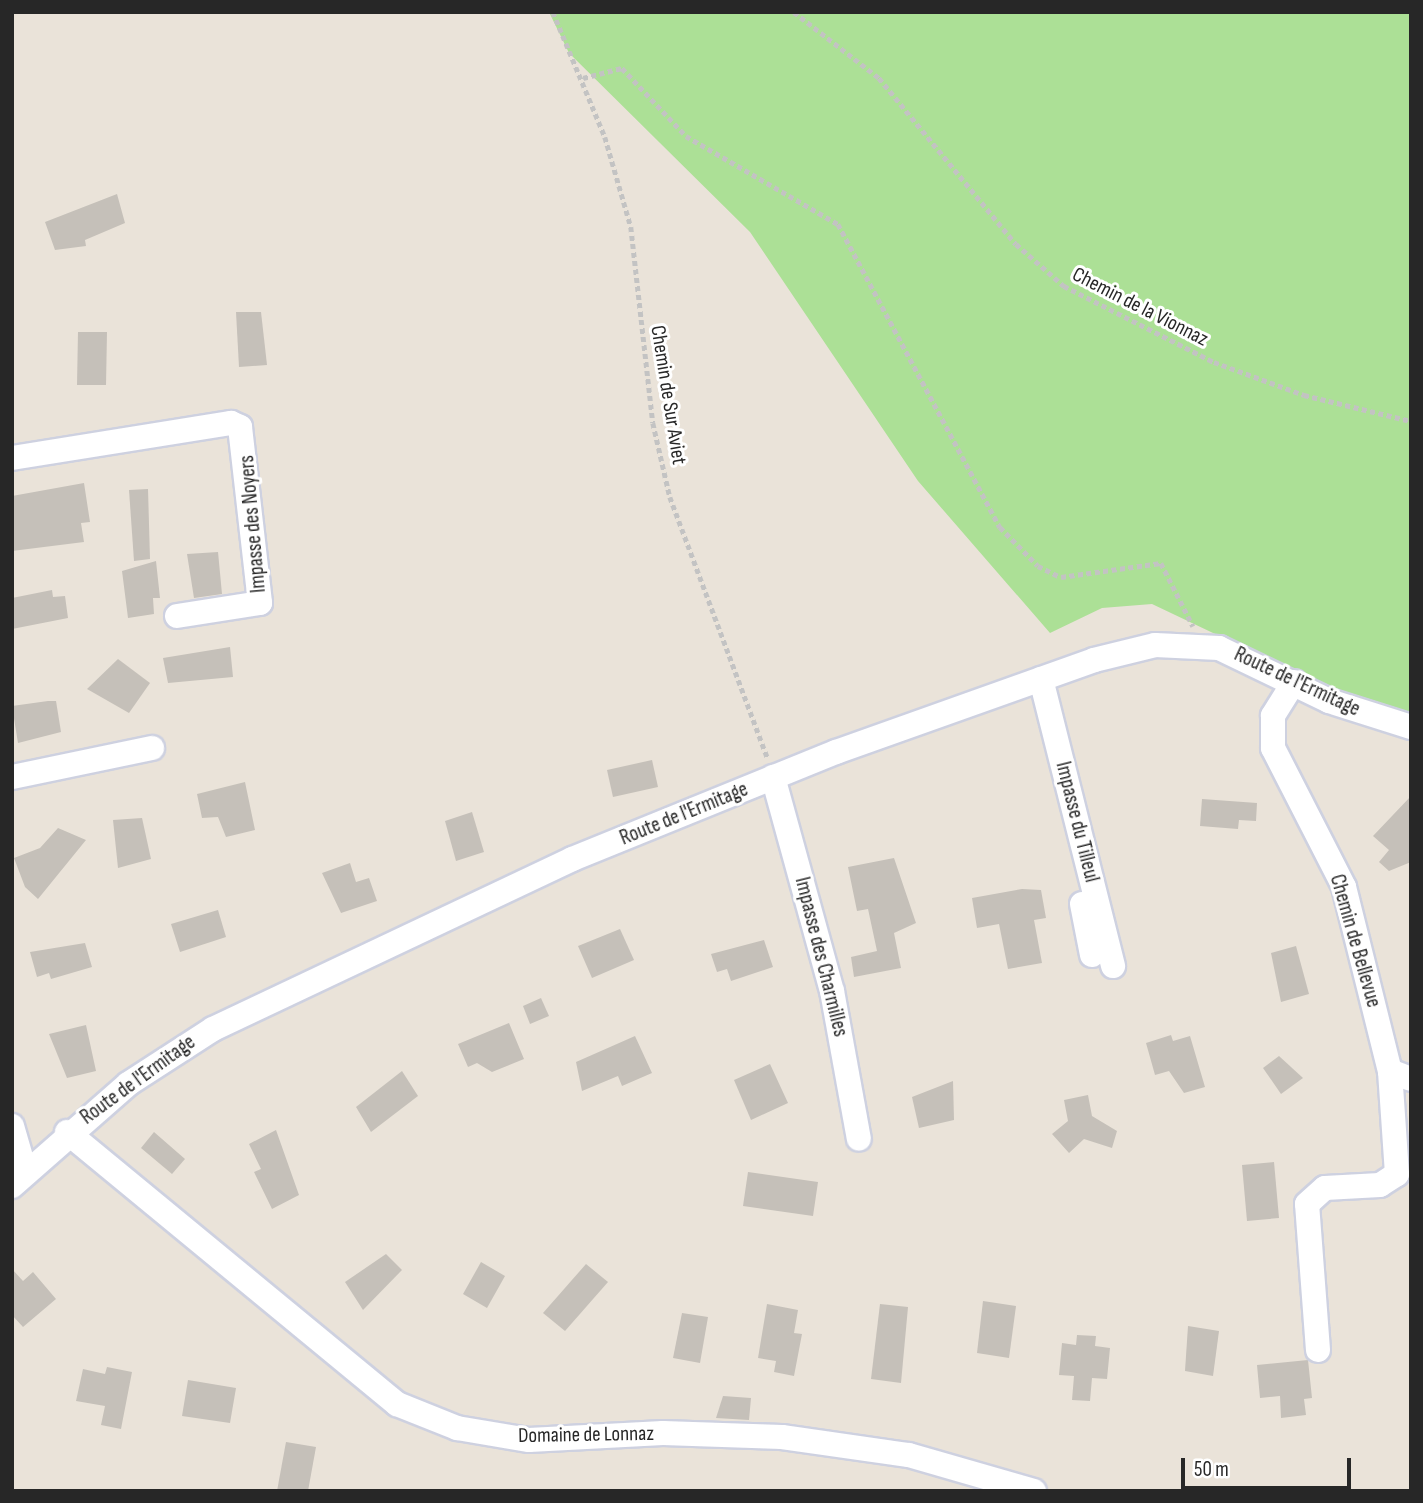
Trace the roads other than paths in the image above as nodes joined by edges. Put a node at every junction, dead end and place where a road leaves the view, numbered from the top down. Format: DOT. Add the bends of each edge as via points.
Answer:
graph roads {
  1 [pos="12,458"];
  2 [pos="177,616"];
  3 [pos="1035,681"];
  4 [pos="1294,682"];
  5 [pos="1411,727"];
  6 [pos="152,748"];
  7 [pos="12,777"];
  8 [pos="773,777"];
  9 [pos="1102,960"];
  10 [pos="1400,1075"];
  11 [pos="12,1126"];
  12 [pos="66,1132"];
  13 [pos="859,1139"];
  14 [pos="19,1179"];
  15 [pos="1318,1350"];
  16 [pos="1034,1491"];
  1 -- 2 [label="street, Impasse des Noyers" via="240,427 260,603"];
  3 -- 4 [label="street, Route de l'Ermitage" via="1138,648 1203,644 1250,658"];
  3 -- 8 [label="street, Route de l'Ermitage"];
  3 -- 9 [label="street"];
  4 -- 5 [label="street, Route de l'Ermitage" via="1347,708"];
  4 -- 10 [label="street, Chemin de Bellevue" via="1273,716 1273,748 1344,887"];
  6 -- 7 [label="street"];
  8 -- 12 [label="street, Route de l'Ermitage" via="517,884 213,1029"];
  8 -- 13 [label="street, Impasse des Charmilles" via="832,991"];
  10 -- 15 [label="street, Chemin de Bellevue" via="1397,1174 1386,1184 1325,1188 1307,1205"];
  11 -- 14 [label="street"];
  12 -- 14 [label="street, Route de l'Ermitage"];
  12 -- 16 [label="street, Domaine de Lonnaz" via="397,1404 457,1428 529,1440 663,1433 782,1437 909,1455"];
}
